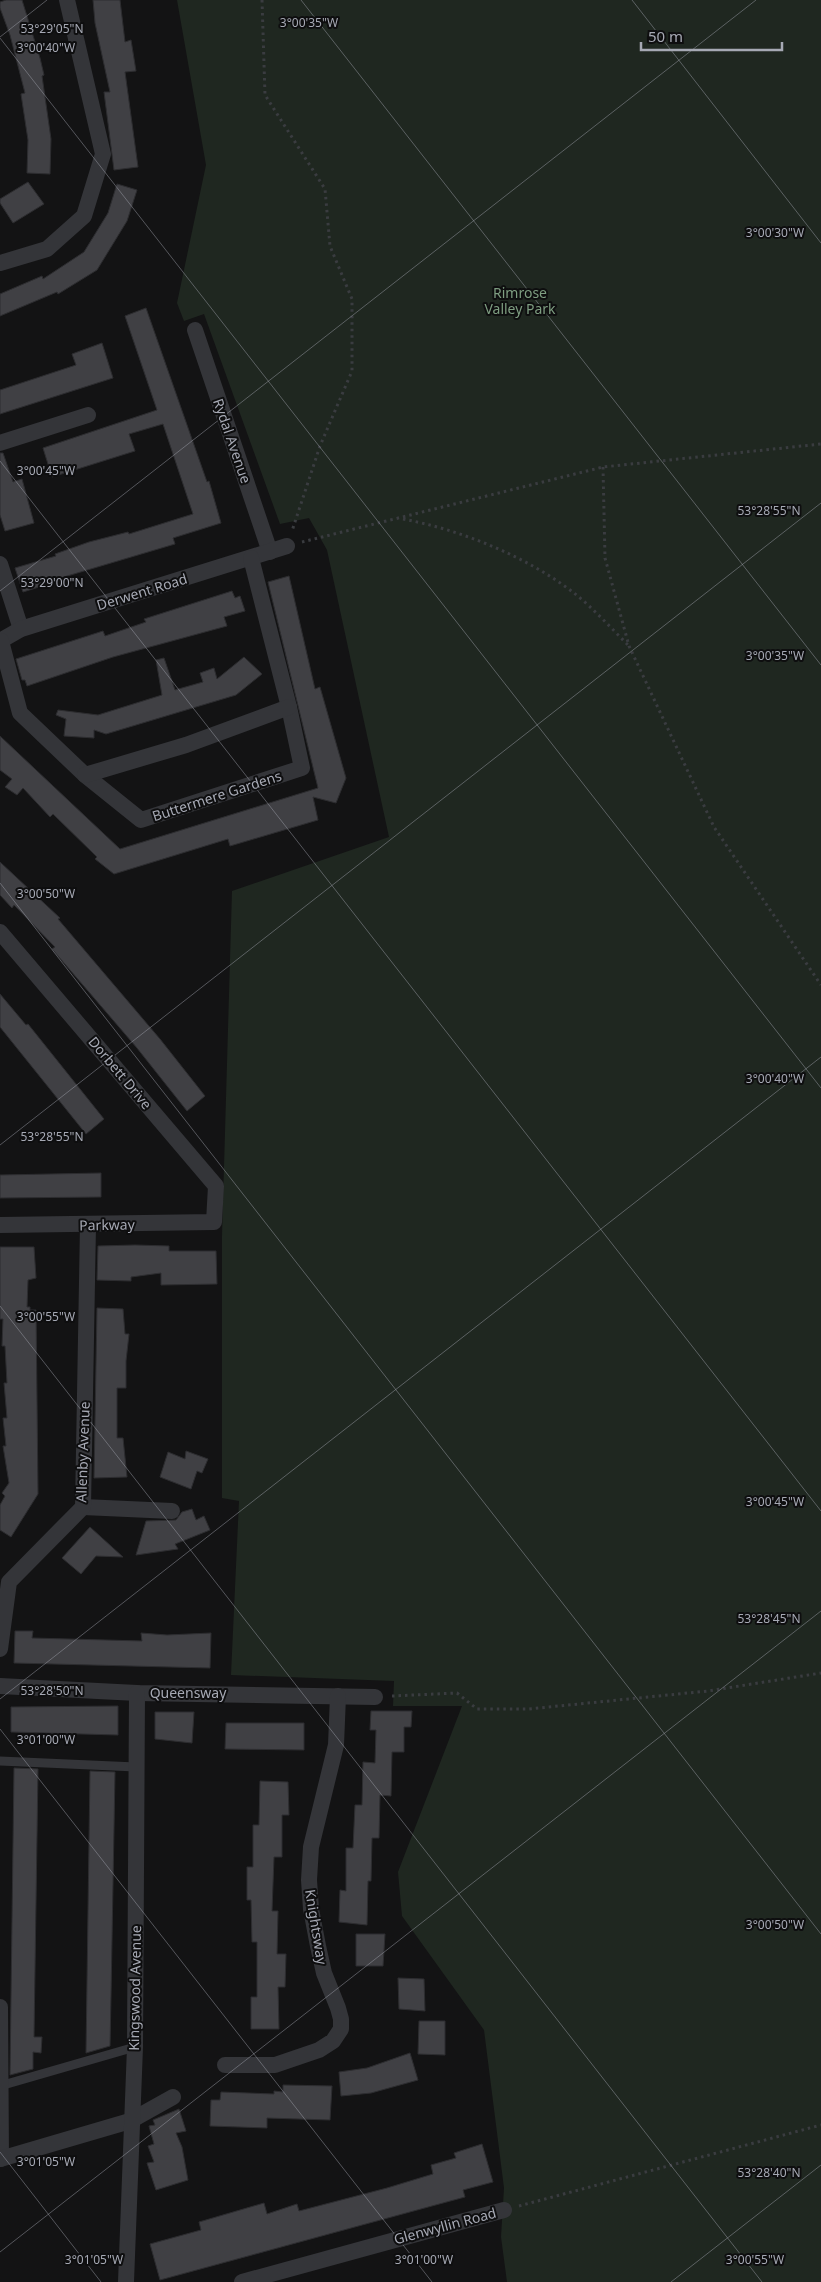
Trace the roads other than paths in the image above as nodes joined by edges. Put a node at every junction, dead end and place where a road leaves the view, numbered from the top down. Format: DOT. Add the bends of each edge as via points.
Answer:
graph roads {
  1 [pos="67,0"];
  2 [pos="0,263"];
  3 [pos="195,330"];
  4 [pos="88,416"];
  5 [pos="0,443"];
  6 [pos="287,546"];
  7 [pos="270,552"];
  8 [pos="251,558"];
  9 [pos="0,564"];
  10 [pos="21,630"];
  11 [pos="0,641"];
  12 [pos="289,707"];
  13 [pos="85,775"];
  14 [pos="0,932"];
  15 [pos="214,1222"];
  16 [pos="0,1225"];
  17 [pos="88,1225"];
  18 [pos="84,1507"];
  19 [pos="172,1512"];
  20 [pos="0,1649"];
  21 [pos="0,1686"];
  22 [pos="137,1693"];
  23 [pos="338,1696"];
  24 [pos="375,1697"];
  25 [pos="0,1761"];
  26 [pos="136,1766"];
  27 [pos="0,2006"];
  28 [pos="134,2048"];
  29 [pos="225,2065"];
  30 [pos="1,2086"];
  31 [pos="173,2097"];
  32 [pos="130,2121"];
  33 [pos="0,2159"];
  34 [pos="504,2210"];
  35 [pos="126,2282"];
  36 [pos="242,2282"];
  1 -- 2 [label="street" via="103,154 84,216 47,250"];
  3 -- 7 [label="street, Rydal Avenue"];
  4 -- 5 [label="street"];
  6 -- 7 [label="street, Derwent Road"];
  7 -- 8 [label="street, Derwent Road"];
  8 -- 10 [label="street, Derwent Road"];
  8 -- 12 [label="street, Buttermere Gardens"];
  9 -- 10 [label="street"];
  10 -- 11 [label="street, Derwent Road"];
  11 -- 13 [label="street, Buttermere Gardens" via="20,713"];
  12 -- 13 [label="street" via="186,745"];
  12 -- 13 [label="street, Buttermere Gardens" via="302,768 141,820"];
  14 -- 15 [label="street, Dorbett Drive" via="216,1186"];
  15 -- 17 [label="street, Parkway"];
  16 -- 17 [label="street, Parkway"];
  17 -- 18 [label="street, Allenby Avenue"];
  18 -- 19 [label="street"];
  18 -- 20 [label="street, Allenby Avenue" via="9,1582"];
  21 -- 22 [label="street, Queensway"];
  22 -- 23 [label="street, Queensway"];
  22 -- 26 [label="street, Kingswood Avenue"];
  23 -- 24 [label="street, Queensway"];
  23 -- 29 [label="street, Knightsway" via="336,1745 312,1847 309,1880 318,1946 324,1973 342,2019 341,2029 319,2050 275,2066"];
  25 -- 26 [label="lane"];
  26 -- 28 [label="street, Kingswood Avenue"];
  27 -- 30 [label="street"];
  28 -- 30 [label="lane"];
  28 -- 32 [label="street, Kingswood Avenue"];
  30 -- 33 [label="street"];
  31 -- 32 [label="street"];
  32 -- 33 [label="street"];
  32 -- 35 [label="street, Kingswood Avenue"];
  34 -- 36 [label="street, Glenwyllin Road"];
}
